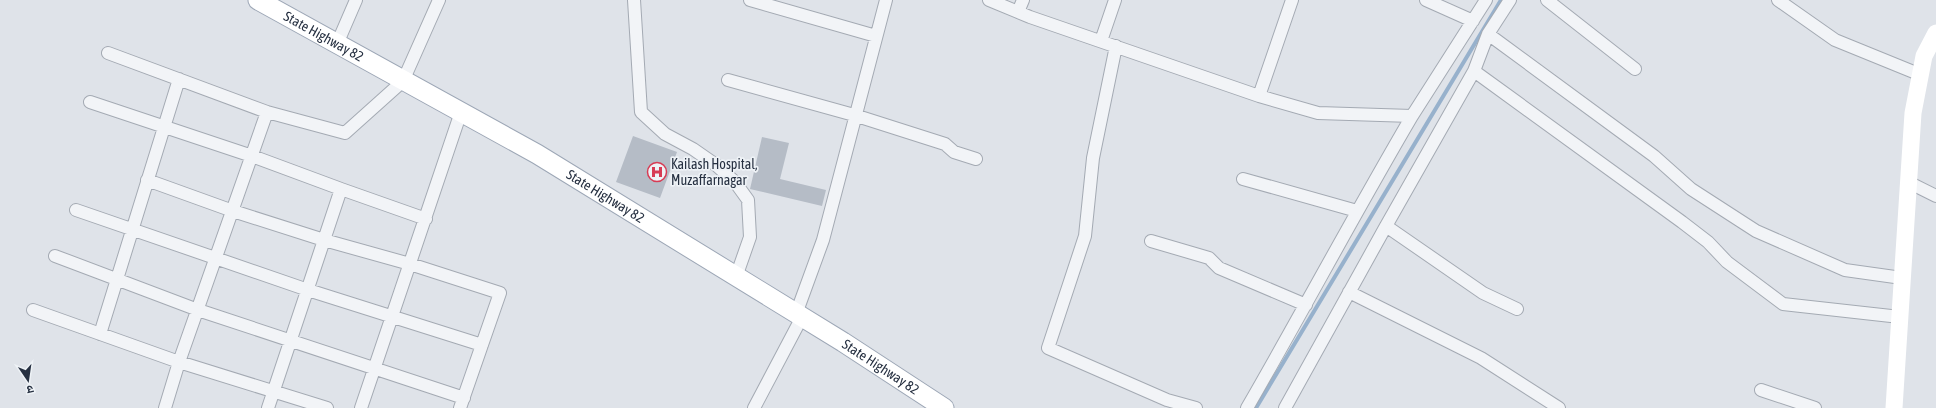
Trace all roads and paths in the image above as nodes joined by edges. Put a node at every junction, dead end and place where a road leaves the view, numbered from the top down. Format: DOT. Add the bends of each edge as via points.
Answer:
graph roads {
  1 [pos="258,0"];
  2 [pos="356,0"];
  3 [pos="439,0"];
  4 [pos="634,0"];
  5 [pos="750,0"];
  6 [pos="886,0"];
  7 [pos="989,0"];
  8 [pos="1023,0"];
  9 [pos="1115,0"];
  10 [pos="1292,0"];
  11 [pos="1426,0"];
  12 [pos="1486,0"];
  13 [pos="1510,0"];
  14 [pos="1546,0"];
  15 [pos="1778,0"];
  16 [pos="1018,12"];
  17 [pos="1473,21"];
  18 [pos="1936,33"];
  19 [pos="1488,34"];
  20 [pos="876,36"];
  21 [pos="1101,41"];
  22 [pos="337,44"];
  23 [pos="1116,46"];
  24 [pos="108,53"];
  25 [pos="1634,69"];
  26 [pos="1474,71"];
  27 [pos="1921,75"];
  28 [pos="179,79"];
  29 [pos="728,80"];
  30 [pos="404,81"];
  31 [pos="1259,96"];
  32 [pos="90,102"];
  33 [pos="268,112"];
  34 [pos="461,112"];
  35 [pos="854,115"];
  36 [pos="1412,116"];
  37 [pos="164,126"];
  38 [pos="252,156"];
  39 [pos="976,159"];
  40 [pos="1242,179"];
  41 [pos="147,180"];
  42 [pos="1908,182"];
  43 [pos="341,189"];
  44 [pos="1936,196"];
  45 [pos="76,210"];
  46 [pos="233,211"];
  47 [pos="1357,211"];
  48 [pos="426,219"];
  49 [pos="1386,226"];
  50 [pos="132,229"];
  51 [pos="324,240"];
  52 [pos="1151,241"];
  53 [pos="55,256"];
  54 [pos="216,258"];
  55 [pos="410,264"];
  56 [pos="736,277"];
  57 [pos="1902,278"];
  58 [pos="117,279"];
  59 [pos="308,290"];
  60 [pos="1349,292"];
  61 [pos="1306,305"];
  62 [pos="1517,308"];
  63 [pos="33,310"];
  64 [pos="198,310"];
  65 [pos="799,315"];
  66 [pos="392,317"];
  67 [pos="1900,317"];
  68 [pos="100,334"];
  69 [pos="291,341"];
  70 [pos="482,345"];
  71 [pos="179,362"];
  72 [pos="374,368"];
  73 [pos="1761,390"];
  74 [pos="274,392"];
  75 [pos="462,403"];
  76 [pos="165,408"];
  77 [pos="268,408"];
  78 [pos="327,408"];
  79 [pos="360,408"];
  80 [pos="754,408"];
  81 [pos="944,408"];
  82 [pos="1196,408"];
  83 [pos="1247,408"];
  84 [pos="1285,408"];
  85 [pos="1559,408"];
  86 [pos="1815,408"];
  87 [pos="1894,408"];
  1 -- 22 [label="main road, State Highway 82"];
  2 -- 22 [label="street"];
  3 -- 30 [label="street"];
  4 -- 56 [label="street" via="641,112 665,134 716,165 735,182 748,200 750,237"];
  5 -- 20 [label="street"];
  6 -- 20 [label="street"];
  7 -- 16 [label="street"];
  8 -- 16 [label="street"];
  9 -- 21 [label="street"];
  10 -- 31 [label="street"];
  11 -- 17 [label="street"];
  12 -- 17 [label="street"];
  13 -- 19 [label="street"];
  14 -- 25 [label="street"];
  15 -- 27 [label="street" via="1835,40"];
  16 -- 21 [label="street"];
  17 -- 36 [label="street"];
  18 -- 27 [label="main road" via="1924,56"];
  19 -- 26 [label="street"];
  19 -- 57 [label="street" via="1654,156 1691,189 1756,231 1845,270"];
  20 -- 35 [label="street"];
  21 -- 23 [label="street"];
  22 -- 30 [label="main road, State Highway 82"];
  23 -- 31 [label="street"];
  23 -- 82 [label="street" via="1093,158 1085,236 1048,348 1168,400"];
  24 -- 28 [label="street"];
  26 -- 49 [label="street"];
  26 -- 67 [label="street" via="1682,222 1708,242 1727,262 1783,304"];
  27 -- 42 [label="main road" via="1913,113"];
  28 -- 33 [label="street"];
  28 -- 37 [label="street"];
  29 -- 35 [label="street"];
  30 -- 33 [label="street" via="345,133"];
  30 -- 34 [label="main road, State Highway 82"];
  31 -- 36 [label="street" via="1318,113"];
  32 -- 37 [label="street"];
  33 -- 38 [label="street"];
  34 -- 48 [label="street"];
  34 -- 56 [label="main road, State Highway 82" via="537,154"];
  35 -- 39 [label="street" via="944,144 954,152"];
  35 -- 65 [label="street" via="823,240"];
  36 -- 47 [label="street"];
  37 -- 38 [label="street"];
  37 -- 41 [label="street"];
  38 -- 43 [label="street"];
  38 -- 46 [label="street"];
  40 -- 47 [label="street"];
  41 -- 46 [label="street"];
  41 -- 50 [label="street"];
  42 -- 44 [label="street"];
  42 -- 57 [label="main road"];
  43 -- 48 [label="street"];
  43 -- 51 [label="street"];
  45 -- 50 [label="street"];
  46 -- 51 [label="street"];
  46 -- 54 [label="street"];
  47 -- 61 [label="street"];
  48 -- 55 [label="street"];
  49 -- 60 [label="street"];
  49 -- 62 [label="street" via="1484,293"];
  50 -- 54 [label="street"];
  50 -- 58 [label="street"];
  51 -- 55 [label="street"];
  51 -- 59 [label="street"];
  52 -- 61 [label="street" via="1209,258 1219,268"];
  53 -- 58 [label="street"];
  54 -- 59 [label="street"];
  54 -- 64 [label="street"];
  55 -- 66 [label="street"];
  55 -- 70 [label="street" via="500,293"];
  56 -- 65 [label="main road, State Highway 82"];
  57 -- 67 [label="main road"];
  58 -- 64 [label="street"];
  58 -- 68 [label="street"];
  59 -- 66 [label="street"];
  59 -- 69 [label="street"];
  60 -- 84 [label="street"];
  60 -- 85 [label="street" via="1481,358"];
  61 -- 83 [label="street"];
  63 -- 68 [label="street"];
  64 -- 69 [label="street"];
  64 -- 71 [label="street"];
  65 -- 80 [label="street"];
  65 -- 81 [label="main road, State Highway 82"];
  66 -- 70 [label="street"];
  66 -- 72 [label="street"];
  67 -- 87 [label="main road"];
  68 -- 71 [label="street"];
  69 -- 72 [label="street"];
  69 -- 74 [label="street"];
  70 -- 75 [label="street"];
  71 -- 74 [label="street"];
  71 -- 76 [label="street"];
  72 -- 75 [label="street"];
  72 -- 79 [label="street"];
  73 -- 86 [label="street"];
  74 -- 77 [label="street"];
  74 -- 78 [label="street"];
}
